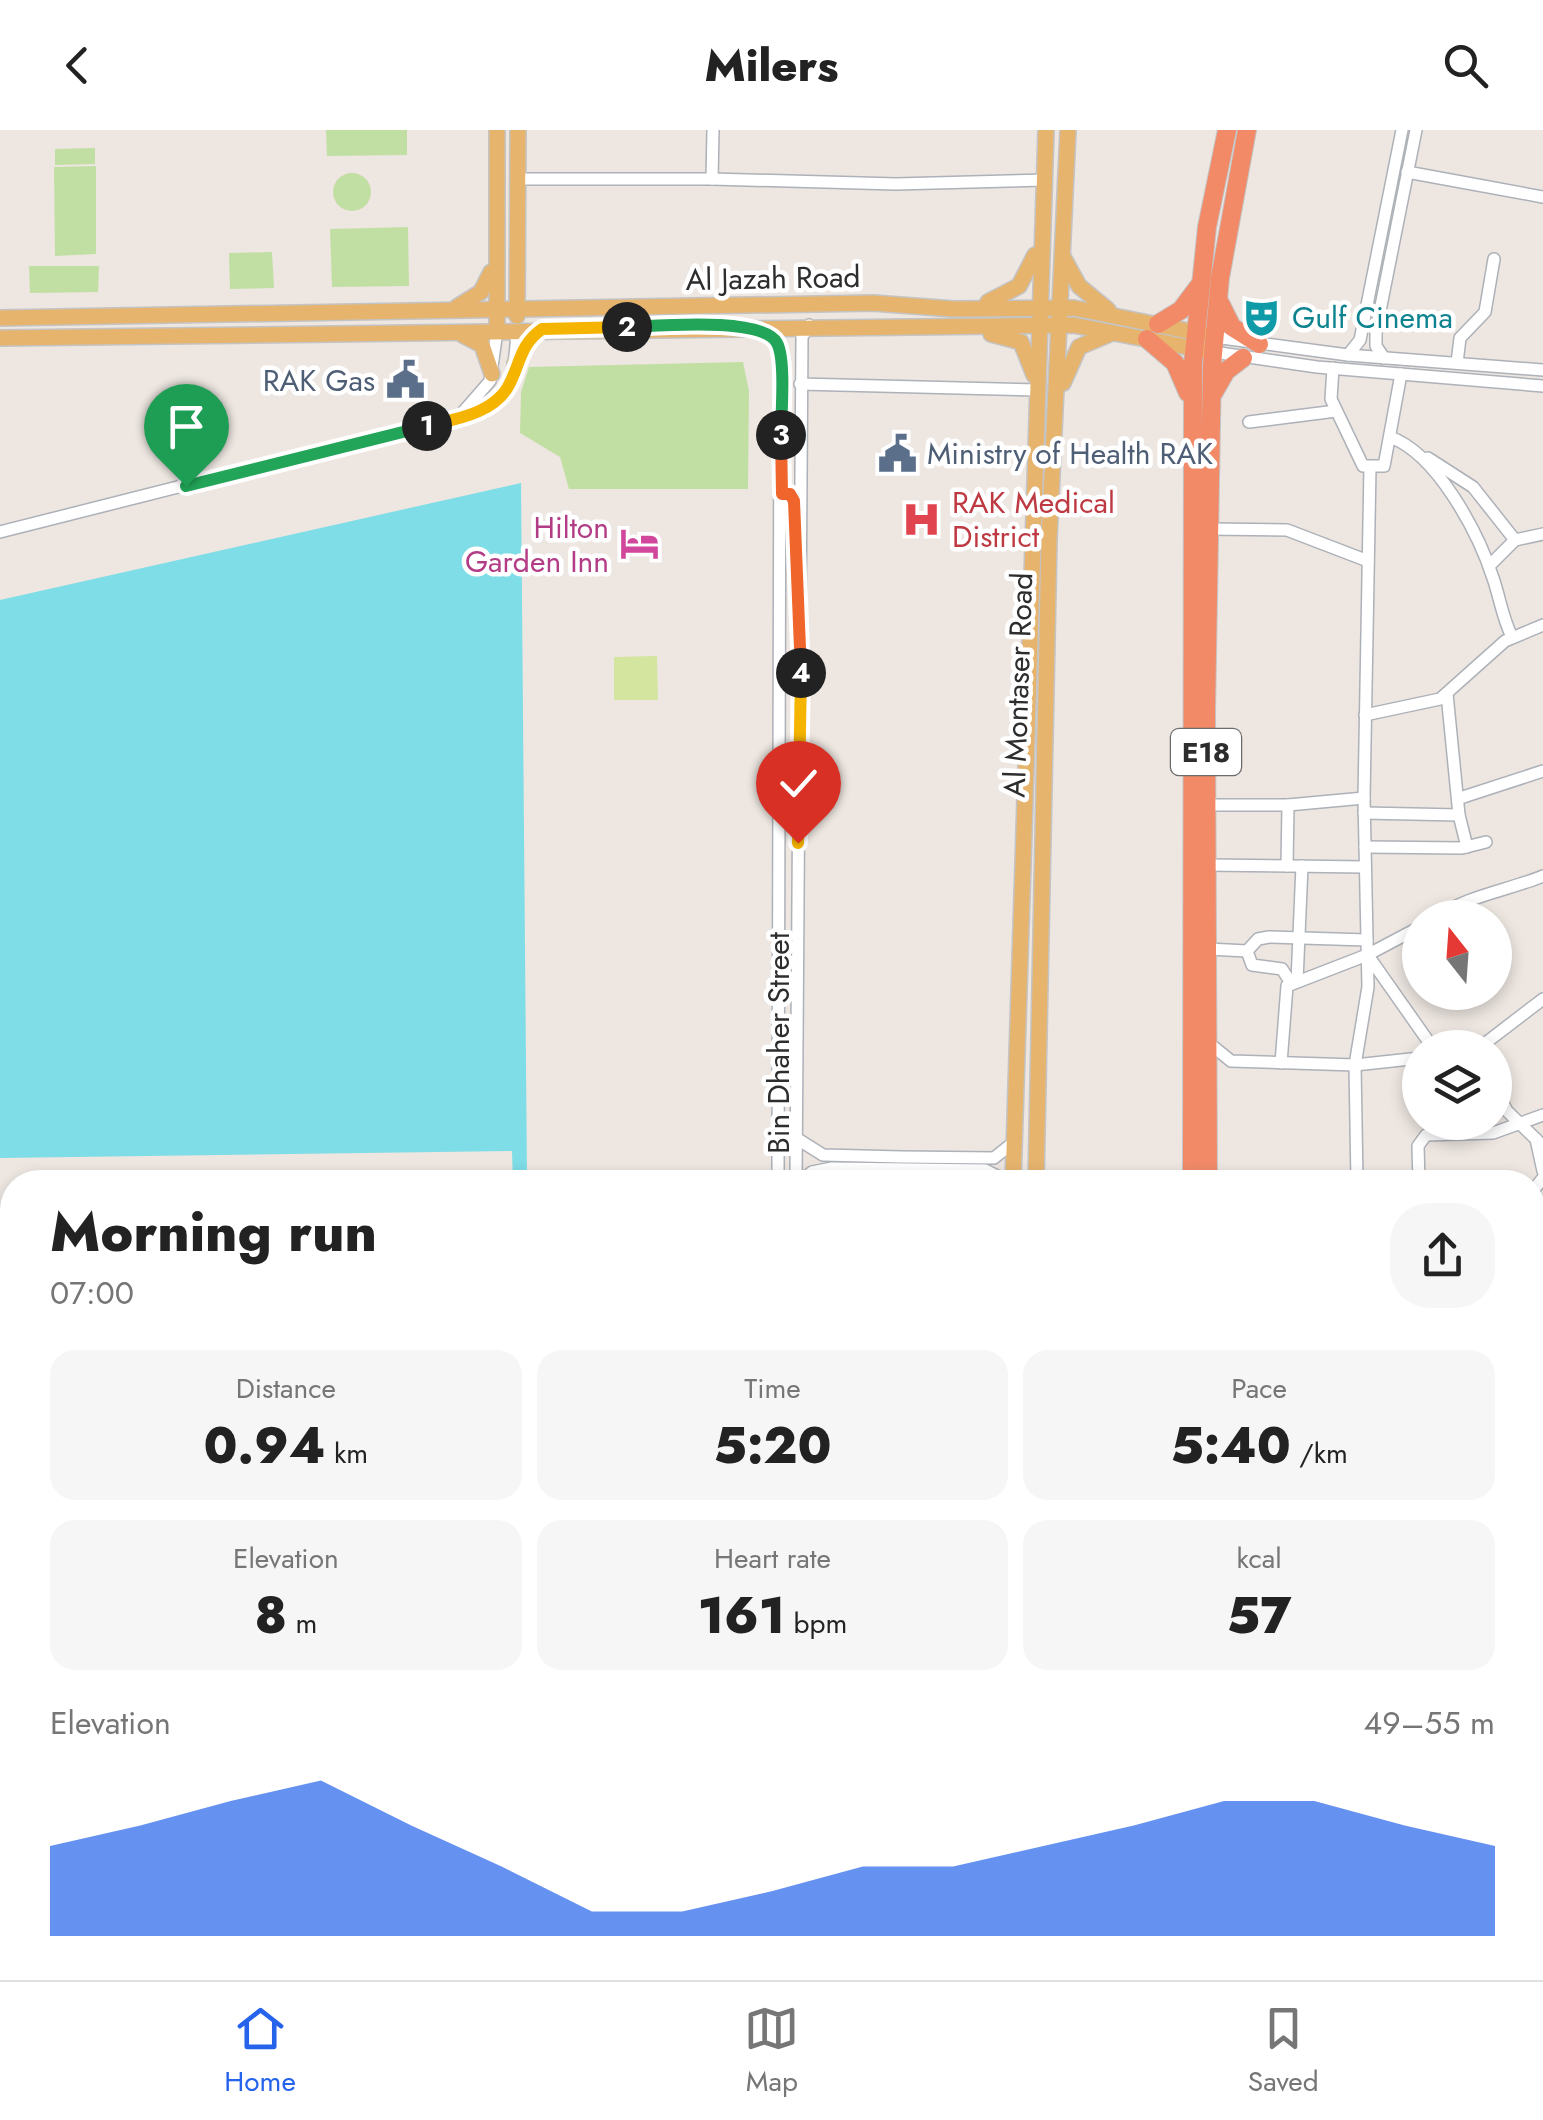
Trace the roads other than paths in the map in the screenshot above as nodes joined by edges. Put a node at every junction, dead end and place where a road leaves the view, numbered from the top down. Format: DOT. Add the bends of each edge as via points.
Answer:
graph roads {
  1 [pos="497,130"];
  2 [pos="518,130"];
  3 [pos="713,130"];
  4 [pos="1046,130"];
  5 [pos="1068,130"];
  6 [pos="1227,130"];
  7 [pos="1248,130"];
  8 [pos="1402,130"];
  9 [pos="1416,130"];
  10 [pos="1407,172"];
  11 [pos="517,179"];
  12 [pos="712,179"];
  13 [pos="1045,180"];
  14 [pos="1543,197"];
  15 [pos="1043,222"];
  16 [pos="1060,249"];
  17 [pos="1494,259"];
  18 [pos="518,263"];
  19 [pos="495,264"];
  20 [pos="1210,286"];
  21 [pos="873,304"];
  22 [pos="562,307"];
  23 [pos="496,308"];
  24 [pos="518,308"];
  25 [pos="1003,308"];
  26 [pos="1040,308"];
  27 [pos="450,309"];
  28 [pos="954,309"];
  29 [pos="1372,313"];
  30 [pos="1116,315"];
  31 [pos="1058,316"];
  32 [pos="0,318"];
  33 [pos="816,325"];
  34 [pos="743,326"];
  35 [pos="1040,326"];
  36 [pos="948,328"];
  37 [pos="979,328"];
  38 [pos="542,329"];
  39 [pos="517,330"];
  40 [pos="497,331"];
  41 [pos="1153,331"];
  42 [pos="454,332"];
  43 [pos="1121,332"];
  44 [pos="0,338"];
  45 [pos="1204,343"];
  46 [pos="1259,344"];
  47 [pos="1348,355"];
  48 [pos="1242,358"];
  49 [pos="1384,358"];
  50 [pos="515,363"];
  51 [pos="1457,363"];
  52 [pos="1333,368"];
  53 [pos="1543,370"];
  54 [pos="492,374"];
  55 [pos="1401,374"];
  56 [pos="780,380"];
  57 [pos="510,382"];
  58 [pos="800,384"];
  59 [pos="1543,386"];
  60 [pos="1038,390"];
  61 [pos="1057,396"];
  62 [pos="1212,397"];
  63 [pos="1192,405"];
  64 [pos="1336,411"];
  65 [pos="446,421"];
  66 [pos="1249,422"];
  67 [pos="1390,437"];
  68 [pos="1424,456"];
  69 [pos="798,462"];
  70 [pos="1370,467"];
  71 [pos="782,494"];
  72 [pos="1208,529"];
  73 [pos="0,532"];
  74 [pos="1543,534"];
  75 [pos="1515,540"];
  76 [pos="798,553"];
  77 [pos="1368,561"];
  78 [pos="1489,566"];
  79 [pos="1543,624"];
  80 [pos="1512,637"];
  81 [pos="1447,694"];
  82 [pos="1365,715"];
  83 [pos="780,725"];
  84 [pos="1543,771"];
  85 [pos="799,778"];
  86 [pos="1364,798"];
  87 [pos="1460,798"];
  88 [pos="1206,805"];
  89 [pos="1288,805"];
  90 [pos="1364,813"];
  91 [pos="1459,814"];
  92 [pos="1486,842"];
  93 [pos="1365,847"];
  94 [pos="1467,847"];
  95 [pos="1206,865"];
  96 [pos="1287,866"];
  97 [pos="1302,866"];
  98 [pos="1365,867"];
  99 [pos="1543,876"];
  100 [pos="1466,900"];
  101 [pos="1402,936"];
  102 [pos="1299,937"];
  103 [pos="1367,940"];
  104 [pos="1208,948"];
  105 [pos="1247,951"];
  106 [pos="1367,954"];
  107 [pos="1294,982"];
  108 [pos="1543,999"];
  109 [pos="1420,1030"];
  110 [pos="1503,1030"];
  111 [pos="1210,1044"];
  112 [pos="1402,1060"];
  113 [pos="1232,1062"];
  114 [pos="1282,1063"];
  115 [pos="1355,1065"];
  116 [pos="1210,1078"];
  117 [pos="1512,1113"];
  118 [pos="1543,1115"];
  119 [pos="1520,1125"];
  120 [pos="796,1138"];
  121 [pos="1014,1142"];
  122 [pos="1539,1142"];
  123 [pos="823,1156"];
  124 [pos="987,1164"];
  125 [pos="819,1169"];
  126 [pos="778,1170"];
  127 [pos="797,1170"];
  128 [pos="995,1170"];
  129 [pos="1012,1170"];
  130 [pos="1036,1170"];
  131 [pos="1189,1170"];
  132 [pos="1211,1170"];
  133 [pos="1357,1170"];
  134 [pos="1419,1170"];
  135 [pos="1542,1170"];
  1 -- 19 [label="main road"];
  2 -- 11 [label="main road"];
  3 -- 12 [label="street"];
  4 -- 13 [label="main road, Al Montaser Road"];
  5 -- 16 [label="main road, Al Montaser Road"];
  6 -- 20 [label="highway, E18"];
  7 -- 20 [label="highway, E18"];
  8 -- 29 [label="street"];
  9 -- 10 [label="street"];
  10 -- 14 [label="street"];
  10 -- 29 [label="street"];
  11 -- 12 [label="street"];
  11 -- 18 [label="main road"];
  12 -- 13 [label="street"];
  13 -- 15 [label="main road, Al Montaser Road"];
  15 -- 26 [label="main road, Al Montaser Road"];
  15 -- 28 [label="main road" via="1031,270 1019,286 996,300"];
  16 -- 30 [label="main road" via="1079,286"];
  16 -- 31 [label="main road, Al Montaser Road"];
  17 -- 51 [label="street" via="1486,312 1460,338"];
  18 -- 22 [label="main road" via="529,294"];
  18 -- 24 [label="main road"];
  19 -- 23 [label="main road"];
  19 -- 27 [label="main road" via="480,292"];
  20 -- 41 [label="highway"];
  20 -- 45 [label="highway, E18"];
  20 -- 46 [label="highway" via="1232,327"];
  21 -- 22 [label="main road, Al Jazah Road"];
  21 -- 28 [label="main road, Al Jazah Road"];
  21 -- 33 [label="main road" via="876,318"];
  22 -- 24 [label="main road, Al Jazah Road"];
  23 -- 24 [label="main road, Al Jazah Road"];
  23 -- 27 [label="main road, Al Jazah Road"];
  23 -- 40 [label="main road"];
  24 -- 39 [label="main road"];
  25 -- 26 [label="main road, Al Jazah Road"];
  25 -- 28 [label="main road, Al Jazah Road"];
  25 -- 37 [label="main road" via="1000,318 983,320"];
  26 -- 31 [label="main road, Al Jazah Road"];
  26 -- 35 [label="main road, Al Montaser Road"];
  27 -- 32 [label="main road, Al Jazah Road"];
  29 -- 47 [label="street"];
  29 -- 49 [label="street"];
  30 -- 31 [label="main road, Al Jazah Road"];
  30 -- 41 [label="main road, Al Jazah Road"];
  31 -- 35 [label="main road, Al Jazah Road"];
  31 -- 43 [label="main road, Al Jazah Road"];
  31 -- 61 [label="main road, Al Montaser Road"];
  33 -- 34 [label="main road, Al Jazah Road"];
  33 -- 36 [label="main road, Al Jazah Road"];
  33 -- 58 [label="street, Bin Dhaher Street" via="802,337"];
  34 -- 38 [label="main road, Al Jazah Road"];
  34 -- 56 [label="street, Bin Dhaher Street" via="776,341"];
  35 -- 37 [label="main road, Al Jazah Road"];
  35 -- 60 [label="main road, Al Montaser Road"];
  36 -- 37 [label="main road, Al Jazah Road"];
  36 -- 60 [label="main road" via="1019,340"];
  38 -- 39 [label="main road, Al Jazah Road"];
  38 -- 50 [label="main road"];
  39 -- 40 [label="main road, Al Jazah Road"];
  39 -- 50 [label="street"];
  40 -- 42 [label="main road, Al Jazah Road"];
  40 -- 54 [label="street"];
  41 -- 43 [label="main road, Al Jazah Road"];
  41 -- 45 [label="main road, Al Jazah Road"];
  41 -- 63 [label="highway"];
  42 -- 44 [label="main road, Al Jazah Road"];
  42 -- 54 [label="main road" via="482,345"];
  43 -- 61 [label="main road" via="1079,347"];
  45 -- 46 [label="street, Al Jazah Road"];
  45 -- 48 [label="street, Al Jazah Road"];
  45 -- 62 [label="highway, E18"];
  45 -- 63 [label="highway, E18"];
  46 -- 47 [label="street, Al Jazah Road"];
  47 -- 49 [label="street, Al Jazah Road"];
  48 -- 52 [label="street, Al Jazah Road"];
  48 -- 62 [label="highway" via="1221,377"];
  49 -- 51 [label="street, Al Jazah Road"];
  50 -- 57 [label="street"];
  51 -- 53 [label="street, Al Jazah Road"];
  52 -- 55 [label="street, Al Jazah Road"];
  52 -- 64 [label="street"];
  54 -- 57 [label="street"];
  54 -- 65 [label="street" via="477,400"];
  55 -- 59 [label="street, Al Jazah Road"];
  55 -- 67 [label="street"];
  56 -- 69 [label="street" via="792,385 791,437"];
  56 -- 71 [label="street, Bin Dhaher Street"];
  57 -- 65 [label="street" via="487,408"];
  58 -- 60 [label="street"];
  58 -- 69 [label="street, Bin Dhaher Street"];
  60 -- 121 [label="main road, Al Montaser Road"];
  61 -- 130 [label="main road, Al Montaser Road"];
  62 -- 72 [label="highway, E18"];
  63 -- 131 [label="highway, E18"];
  64 -- 66 [label="street"];
  64 -- 70 [label="street" via="1359,464"];
  65 -- 73 [label="street"];
  67 -- 68 [label="street"];
  67 -- 70 [label="street" via="1384,466"];
  68 -- 75 [label="street" via="1473,487"];
  68 -- 78 [label="street"];
  69 -- 76 [label="street, Bin Dhaher Street"];
  70 -- 77 [label="street"];
  71 -- 76 [label="street" via="794,500"];
  71 -- 83 [label="street, Bin Dhaher Street"];
  72 -- 77 [label="street" via="1287,530"];
  72 -- 88 [label="highway, E18"];
  74 -- 75 [label="street"];
  75 -- 78 [label="street"];
  76 -- 85 [label="street, Bin Dhaher Street"];
  77 -- 82 [label="street"];
  78 -- 80 [label="street"];
  79 -- 80 [label="street"];
  80 -- 81 [label="street"];
  81 -- 82 [label="street" via="1423,706"];
  81 -- 87 [label="street"];
  82 -- 86 [label="street"];
  83 -- 85 [label="street" via="786,774"];
  83 -- 126 [label="street, Bin Dhaher Street"];
  84 -- 87 [label="street"];
  85 -- 120 [label="street, Bin Dhaher Street"];
  86 -- 89 [label="street"];
  86 -- 90 [label="street"];
  87 -- 91 [label="street"];
  88 -- 89 [label="street"];
  88 -- 95 [label="highway, E18"];
  89 -- 96 [label="street"];
  90 -- 91 [label="street"];
  90 -- 93 [label="street"];
  91 -- 94 [label="street"];
  92 -- 94 [label="street"];
  93 -- 94 [label="street"];
  93 -- 98 [label="street"];
  95 -- 96 [label="street"];
  95 -- 104 [label="highway, E18"];
  96 -- 97 [label="street"];
  97 -- 98 [label="street"];
  97 -- 102 [label="street"];
  98 -- 103 [label="street"];
  99 -- 100 [label="street"];
  101 -- 106 [label="street"];
  102 -- 103 [label="street"];
  102 -- 105 [label="street" via="1258,939"];
  102 -- 107 [label="street"];
  103 -- 106 [label="street"];
  104 -- 105 [label="street"];
  104 -- 111 [label="highway, E18"];
  105 -- 107 [label="street" via="1252,965 1282,969"];
  106 -- 107 [label="street"];
  106 -- 109 [label="street"];
  106 -- 115 [label="street"];
  107 -- 114 [label="street" via="1284,992"];
  108 -- 110 [label="street"];
  111 -- 113 [label="street"];
  111 -- 116 [label="highway, E18"];
  112 -- 115 [label="street"];
  113 -- 114 [label="street"];
  113 -- 116 [label="street"];
  114 -- 115 [label="street"];
  115 -- 133 [label="street"];
  116 -- 132 [label="highway, E18"];
  117 -- 119 [label="street"];
  118 -- 119 [label="street"];
  119 -- 122 [label="street"];
  119 -- 134 [label="street" via="1478,1136 1426,1135 1418,1146"];
  120 -- 123 [label="street"];
  120 -- 127 [label="street, Bin Dhaher Street"];
  121 -- 124 [label="street"];
  121 -- 129 [label="main road, Al Montaser Road"];
  122 -- 135 [label="street"];
  123 -- 124 [label="street"];
  123 -- 125 [label="street" via="816,1161"];
  124 -- 125 [label="street"];
  124 -- 128 [label="street"];
}
